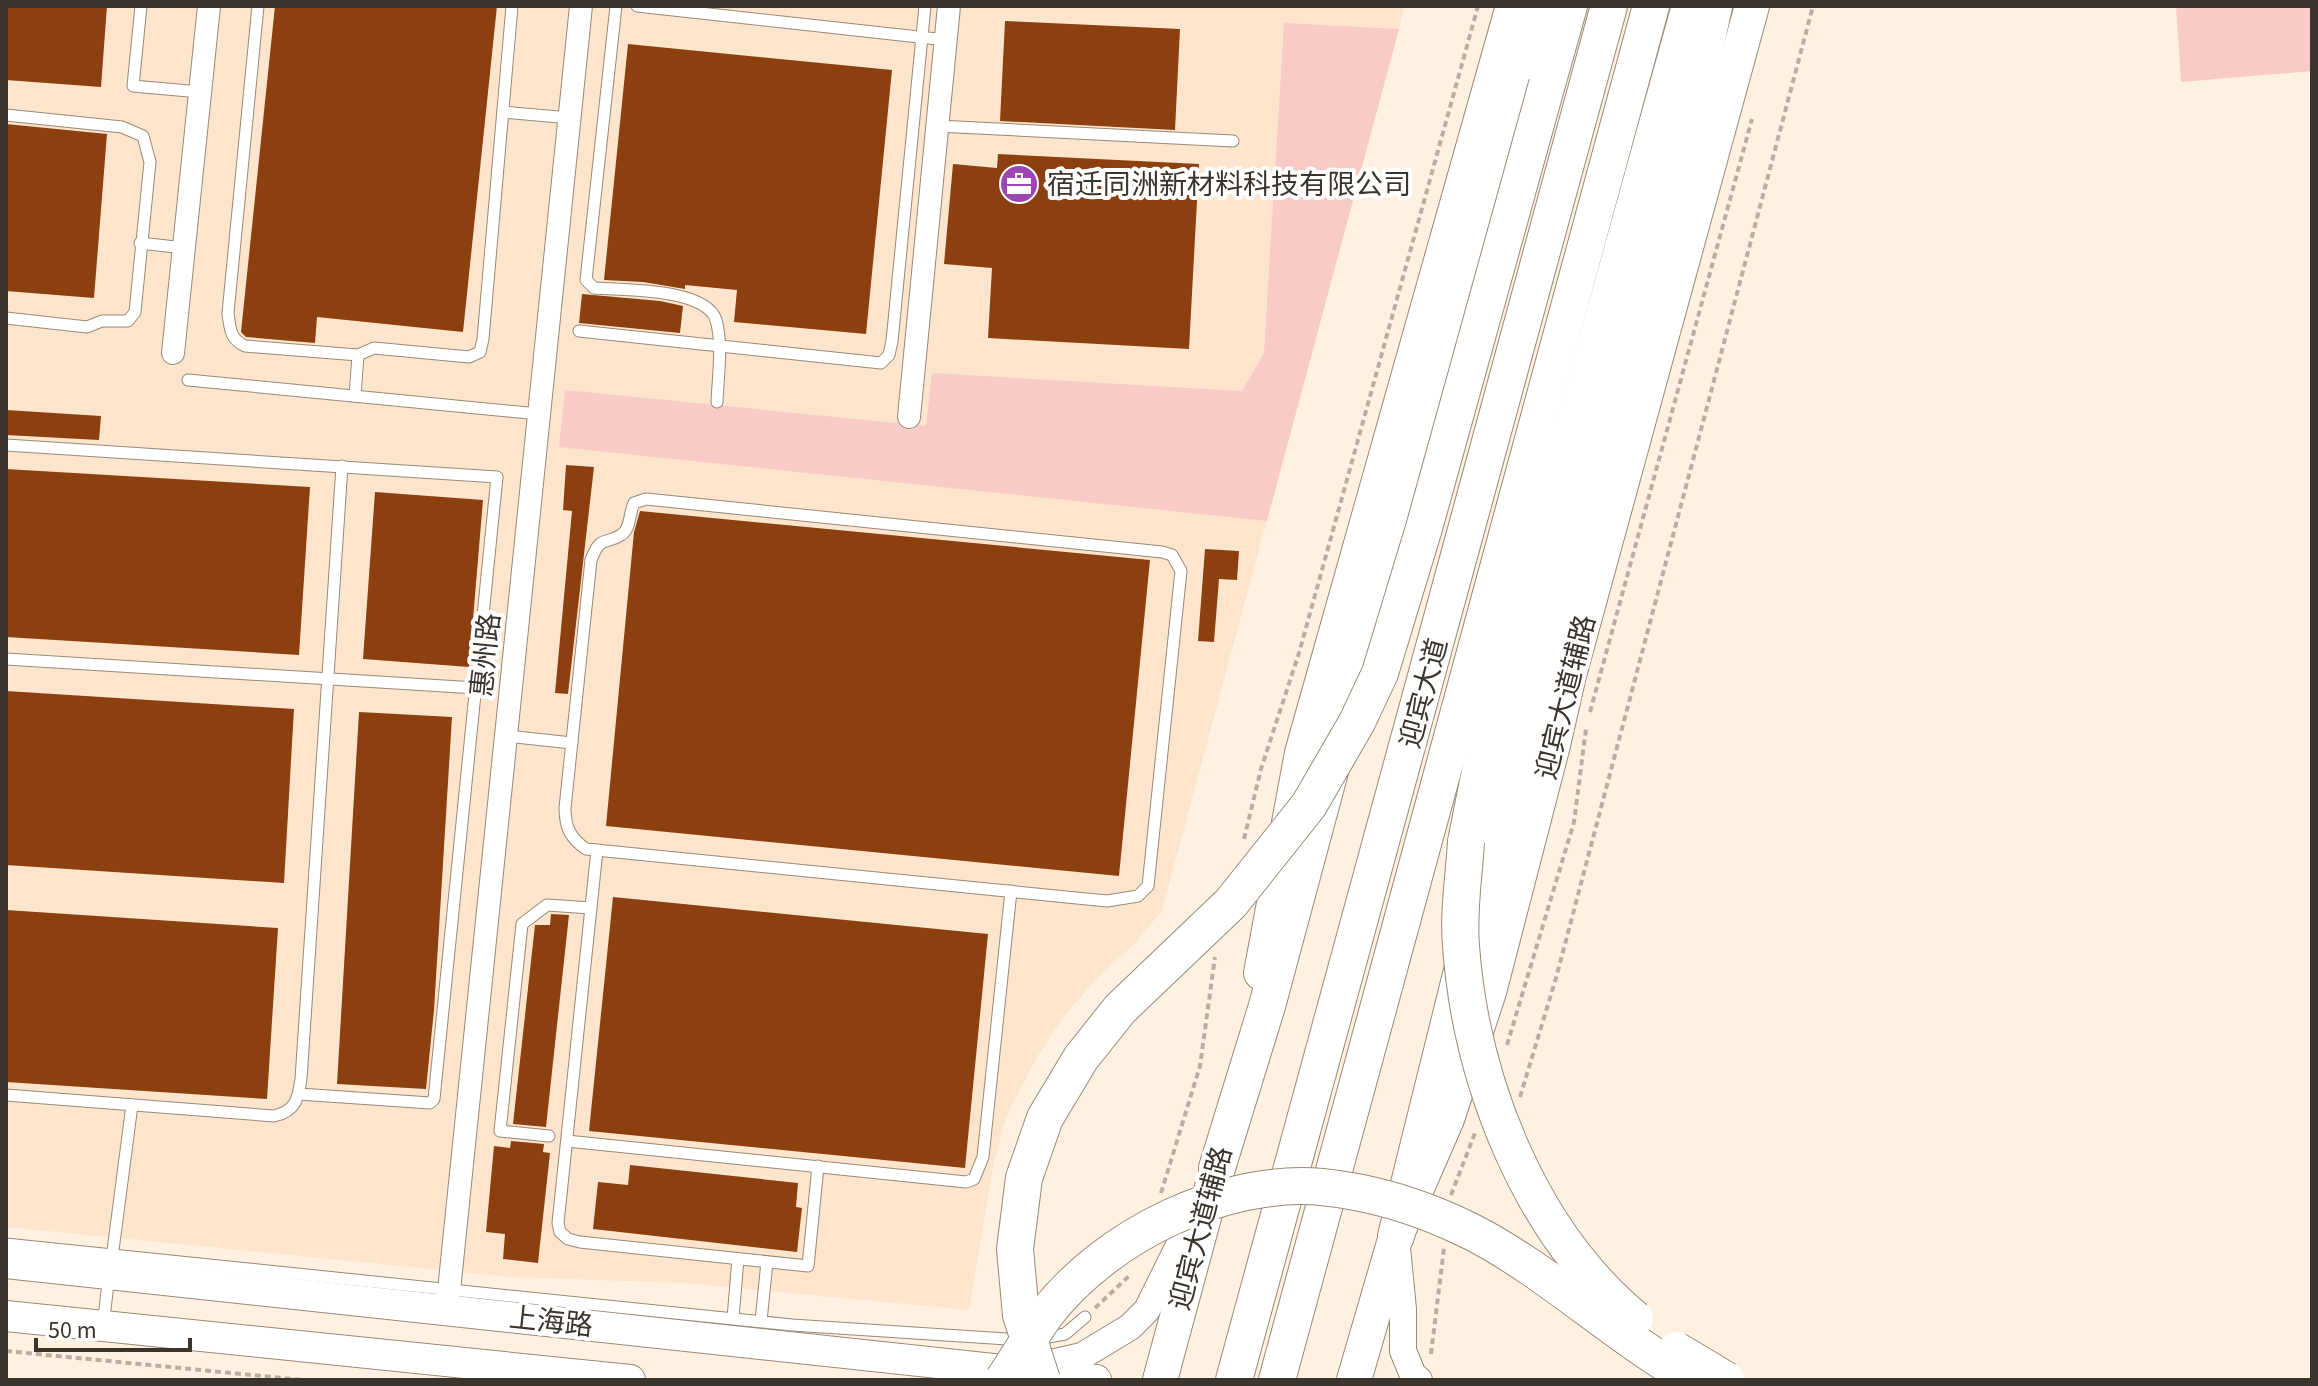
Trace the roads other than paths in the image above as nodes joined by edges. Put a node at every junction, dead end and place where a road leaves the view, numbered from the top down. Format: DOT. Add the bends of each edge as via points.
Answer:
graph roads {
  1 [pos="141,6"];
  2 [pos="209,6"];
  3 [pos="258,6"];
  4 [pos="512,6"];
  5 [pos="581,6"];
  6 [pos="616,6"];
  7 [pos="637,6"];
  8 [pos="925,6"];
  9 [pos="949,6"];
  10 [pos="1513,6"];
  11 [pos="1540,6"];
  12 [pos="1569,6"];
  13 [pos="1609,6"];
  14 [pos="1651,6"];
  15 [pos="1690,6"];
  16 [pos="1714,6"];
  17 [pos="1752,6"];
  18 [pos="922,37"];
  19 [pos="946,40"];
  20 [pos="200,92"];
  21 [pos="503,112"];
  22 [pos="6,115"];
  23 [pos="570,118"];
  24 [pos="937,126"];
  25 [pos="1233,141"];
  26 [pos="140,243"];
  27 [pos="184,248"];
  28 [pos="6,318"];
  29 [pos="579,331"];
  30 [pos="719,346"];
  31 [pos="173,353"];
  32 [pos="358,355"];
  33 [pos="188,380"];
  34 [pos="355,396"];
  35 [pos="717,402"];
  36 [pos="539,414"];
  37 [pos="909,417"];
  38 [pos="6,445"];
  39 [pos="342,466"];
  40 [pos="6,659"];
  41 [pos="328,679"];
  42 [pos="476,688"];
  43 [pos="507,736"];
  44 [pos="572,743"];
  45 [pos="597,850"];
  46 [pos="1011,891"];
  47 [pos="591,908"];
  48 [pos="299,1094"];
  49 [pos="6,1095"];
  50 [pos="132,1105"];
  51 [pos="549,1136"];
  52 [pos="567,1141"];
  53 [pos="818,1166"];
  54 [pos="1217,1168"];
  55 [pos="1396,1236"];
  56 [pos="6,1244"];
  57 [pos="738,1259"];
  58 [pos="767,1262"];
  59 [pos="6,1263"];
  60 [pos="111,1264"];
  61 [pos="448,1299"];
  62 [pos="6,1316"];
  63 [pos="1085,1317"];
  64 [pos="733,1318"];
  65 [pos="103,1326"];
  66 [pos="761,1332"];
  67 [pos="1418,1379"];
  68 [pos="630,1380"];
  69 [pos="1003,1380"];
  70 [pos="1042,1380"];
  71 [pos="1096,1380"];
  72 [pos="1160,1380"];
  73 [pos="1234,1380"];
  74 [pos="1277,1380"];
  75 [pos="1354,1380"];
  76 [pos="1694,1380"];
  77 [pos="1726,1380"];
  1 -- 20 [label="lane" via="133,86"];
  2 -- 20 [label="street"];
  3 -- 32 [label="lane" via="230,331 245,346"];
  4 -- 21 [label="lane"];
  5 -- 23 [label="street, 惠州路"];
  6 -- 30 [label="lane" via="586,280 594,288 685,296 704,305 715,317"];
  7 -- 18 [label="lane"];
  8 -- 18 [label="lane"];
  9 -- 19 [label="street"];
  10 -- 54 [label="main road, 迎宾大道辅路" via="1302,753 1267,945"];
  11 -- 54 [label="highway" via="1267,1006"];
  12 -- 70 [label="highway, bridge" via="1424,528 1380,673 1357,722 1309,805 1231,903 1120,1009 1081,1058 1045,1118 1024,1178 1015,1249 1021,1315"];
  13 -- 73 [label="highway, 迎宾大道"];
  14 -- 74 [label="highway, 迎宾大道"];
  15 -- 77 [label="highway, bridge" via="1487,736 1466,842 1461,942 1480,1064 1523,1178 1583,1269 1620,1307"];
  16 -- 55 [label="highway" via="1683,152 1493,846"];
  17 -- 55 [label="main road, 迎宾大道辅路" via="1573,660 1489,992 1447,1119"];
  18 -- 19 [label="lane"];
  18 -- 30 [label="lane" via="889,355 881,363"];
  19 -- 24 [label="street"];
  20 -- 27 [label="street"];
  21 -- 23 [label="lane"];
  21 -- 32 [label="lane" via="480,352 469,357 374,348"];
  22 -- 26 [label="lane" via="122,127 143,136 150,162"];
  23 -- 36 [label="street, 惠州路"];
  24 -- 25 [label="lane"];
  24 -- 37 [label="street"];
  26 -- 27 [label="lane"];
  26 -- 28 [label="lane" via="135,312 128,321 87,327"];
  27 -- 31 [label="street"];
  29 -- 30 [label="lane"];
  30 -- 35 [label="lane"];
  32 -- 34 [label="lane"];
  33 -- 34 [label="lane"];
  34 -- 36 [label="lane"];
  36 -- 43 [label="street, 惠州路"];
  38 -- 39 [label="lane"];
  39 -- 41 [label="lane"];
  39 -- 42 [label="lane" via="497,477"];
  40 -- 41 [label="lane"];
  41 -- 42 [label="lane"];
  41 -- 48 [label="lane"];
  42 -- 48 [label="lane" via="434,1099 430,1103"];
  43 -- 44 [label="lane"];
  43 -- 61 [label="street, 惠州路"];
  44 -- 45 [label="lane" via="567,831 586,849"];
  44 -- 46 [label="lane" via="591,560 596,547 622,535 634,503 646,499 1172,555 1181,571 1148,886 1123,900"];
  45 -- 46 [label="lane"];
  45 -- 47 [label="lane"];
  46 -- 53 [label="lane" via="983,1157 974,1179"];
  47 -- 51 [label="lane" via="547,905 522,924 500,1131"];
  47 -- 52 [label="lane"];
  48 -- 50 [label="lane" via="295,1106 274,1116"];
  49 -- 50 [label="lane"];
  50 -- 60 [label="lane"];
  52 -- 53 [label="lane"];
  52 -- 57 [label="lane" via="558,1223 568,1239"];
  53 -- 58 [label="lane" via="808,1266"];
  54 -- 66 [label="street" via="1147,1310 1130,1327 1082,1356 1051,1363 960,1357"];
  54 -- 72 [label="main road, 迎宾大道辅路"];
  55 -- 67 [label="street" via="1403,1351"];
  55 -- 75 [label="main road, 迎宾大道辅路"];
  56 -- 60 [label="lane"];
  57 -- 58 [label="lane"];
  57 -- 64 [label="lane"];
  58 -- 66 [label="lane"];
  59 -- 60 [label="main road, 上海路"];
  60 -- 61 [label="main road, 上海路"];
  60 -- 65 [label="lane"];
  61 -- 64 [label="lane"];
  61 -- 66 [label="main road, 上海路"];
  62 -- 65 [label="main road, 上海路"];
  63 -- 66 [label="lane" via="1065,1334 1045,1339"];
  64 -- 66 [label="lane"];
  65 -- 68 [label="main road, 上海路"];
  66 -- 71 [label="main road, 上海路"];
  69 -- 76 [label="highway, bridge" via="1048,1313 1099,1261 1149,1226 1253,1190 1320,1187 1412,1206 1473,1233"];
}
